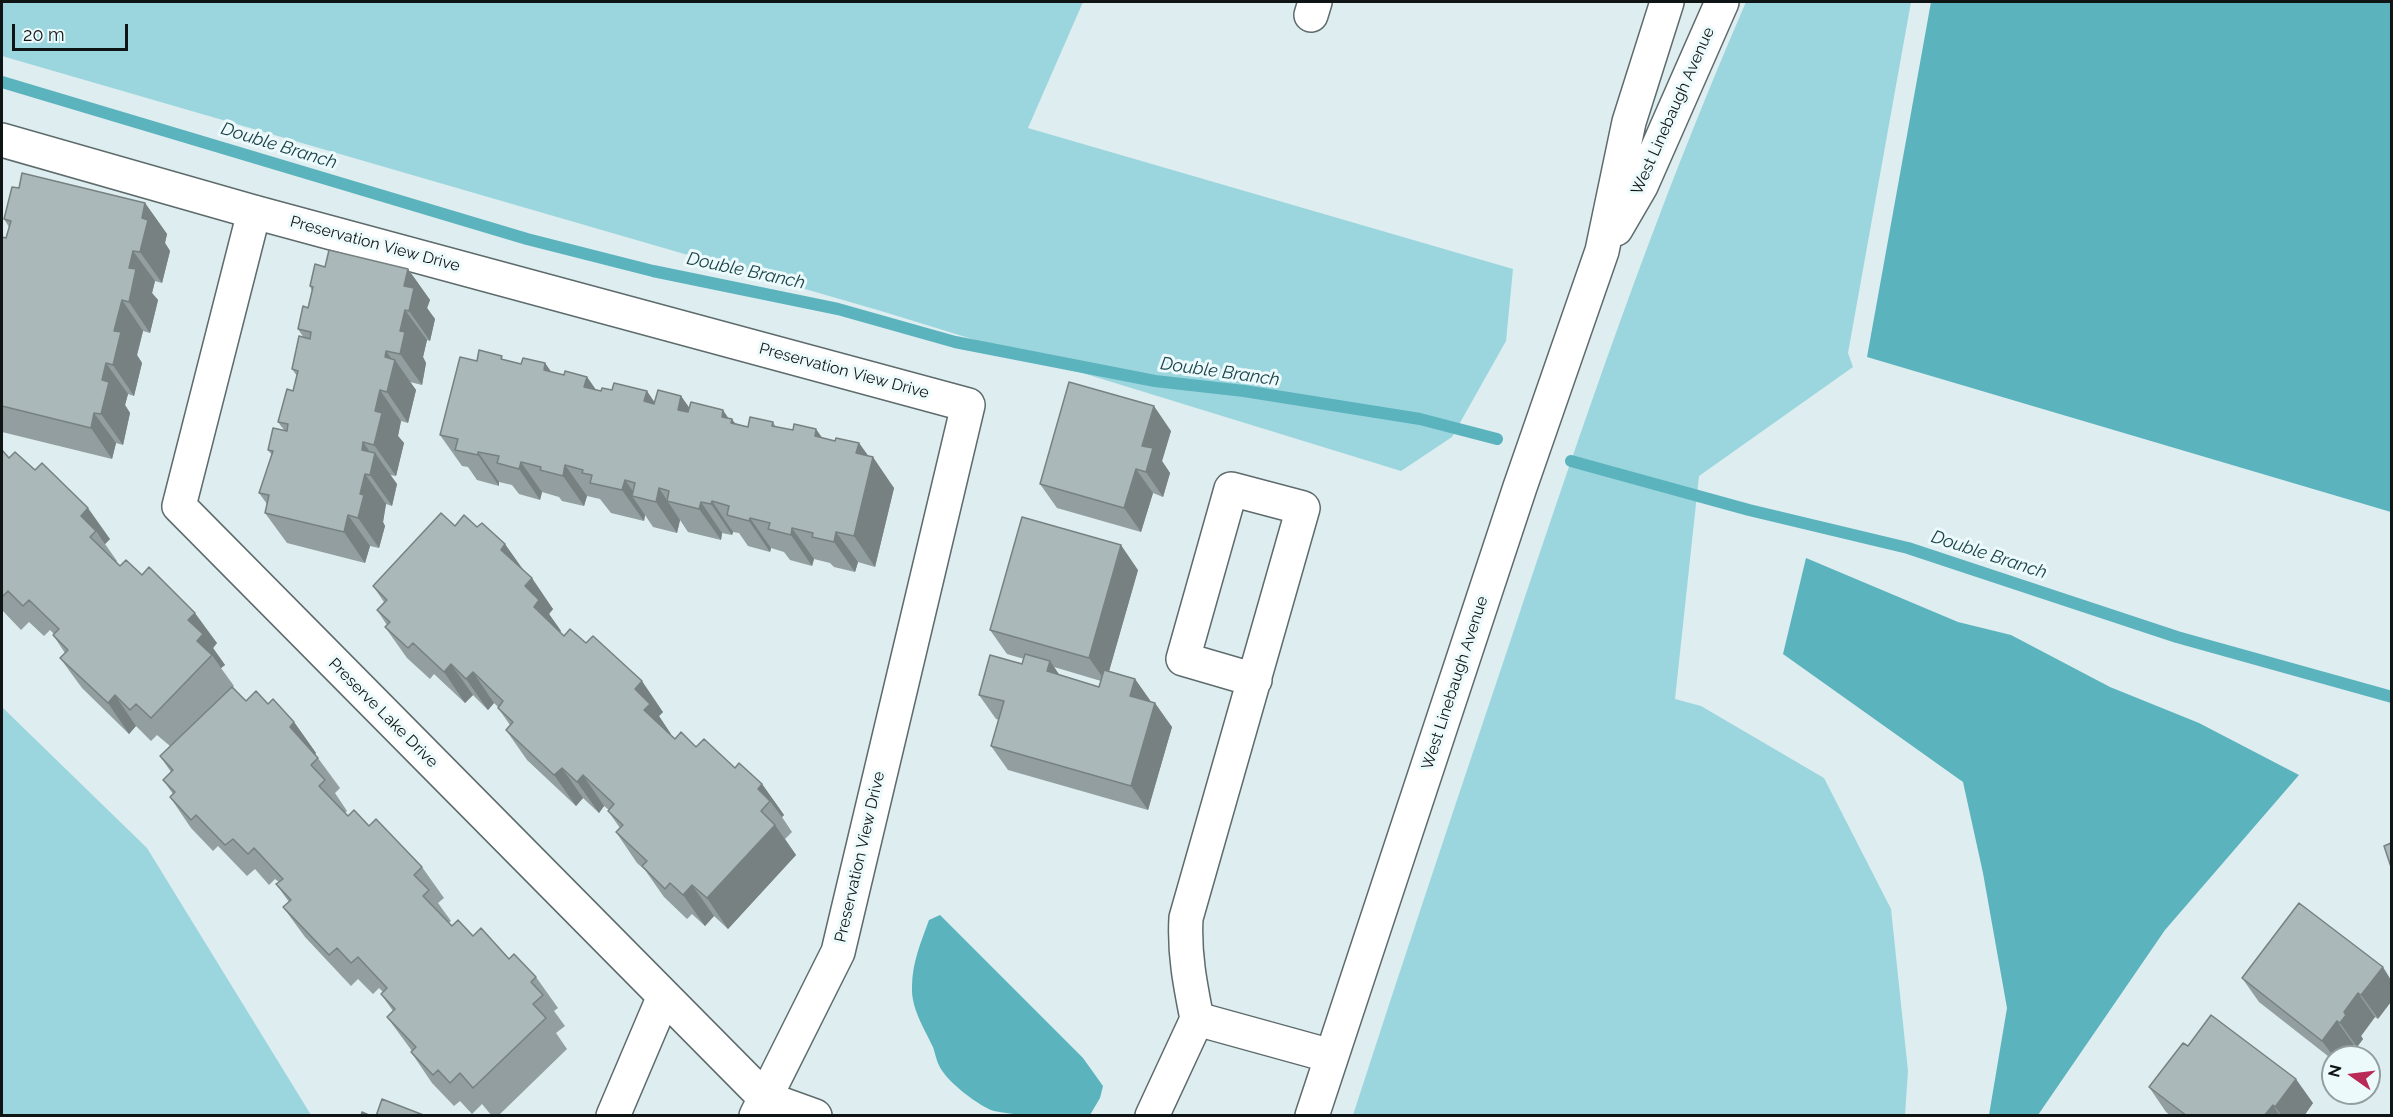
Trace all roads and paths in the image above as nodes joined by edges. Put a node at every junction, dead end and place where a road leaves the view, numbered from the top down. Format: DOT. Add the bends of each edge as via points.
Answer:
graph roads {
  1 [pos="1667,2"];
  2 [pos="1722,2"];
  3 [pos="2,140"];
  4 [pos="254,212"];
  5 [pos="1602,251"];
  6 [pos="1255,680"];
  7 [pos="664,996"];
  8 [pos="1197,1018"];
  9 [pos="1331,1056"];
  10 [pos="760,1107"];
  11 [pos="614,1116"];
  12 [pos="814,1116"];
  13 [pos="1152,1116"];
  14 [pos="1312,1116"];
  1 -- 5 [label="street, West Linebaugh Avenue" via="1629,122"];
  2 -- 5 [label="street, West Linebaugh Avenue" via="1641,186"];
  3 -- 4 [label="street, Preservation View Drive"];
  4 -- 7 [label="street, Preserve Lake Drive" via="179,506"];
  4 -- 10 [label="street, Preservation View Drive" via="968,405 838,952"];
  5 -- 9 [label="street, West Linebaugh Avenue"];
  6 -- 6 [label="street" via="1303,508 1231,489 1184,659"];
  6 -- 8 [label="street" via="1186,918 1187,973"];
  7 -- 10 [label="street, Preserve Lake Drive"];
  7 -- 11 [label="street"];
  8 -- 9 [label="street"];
  8 -- 13 [label="street"];
  9 -- 14 [label="street, West Linebaugh Avenue"];
  10 -- 12 [label="street, Preserve Lake Drive"];
}
